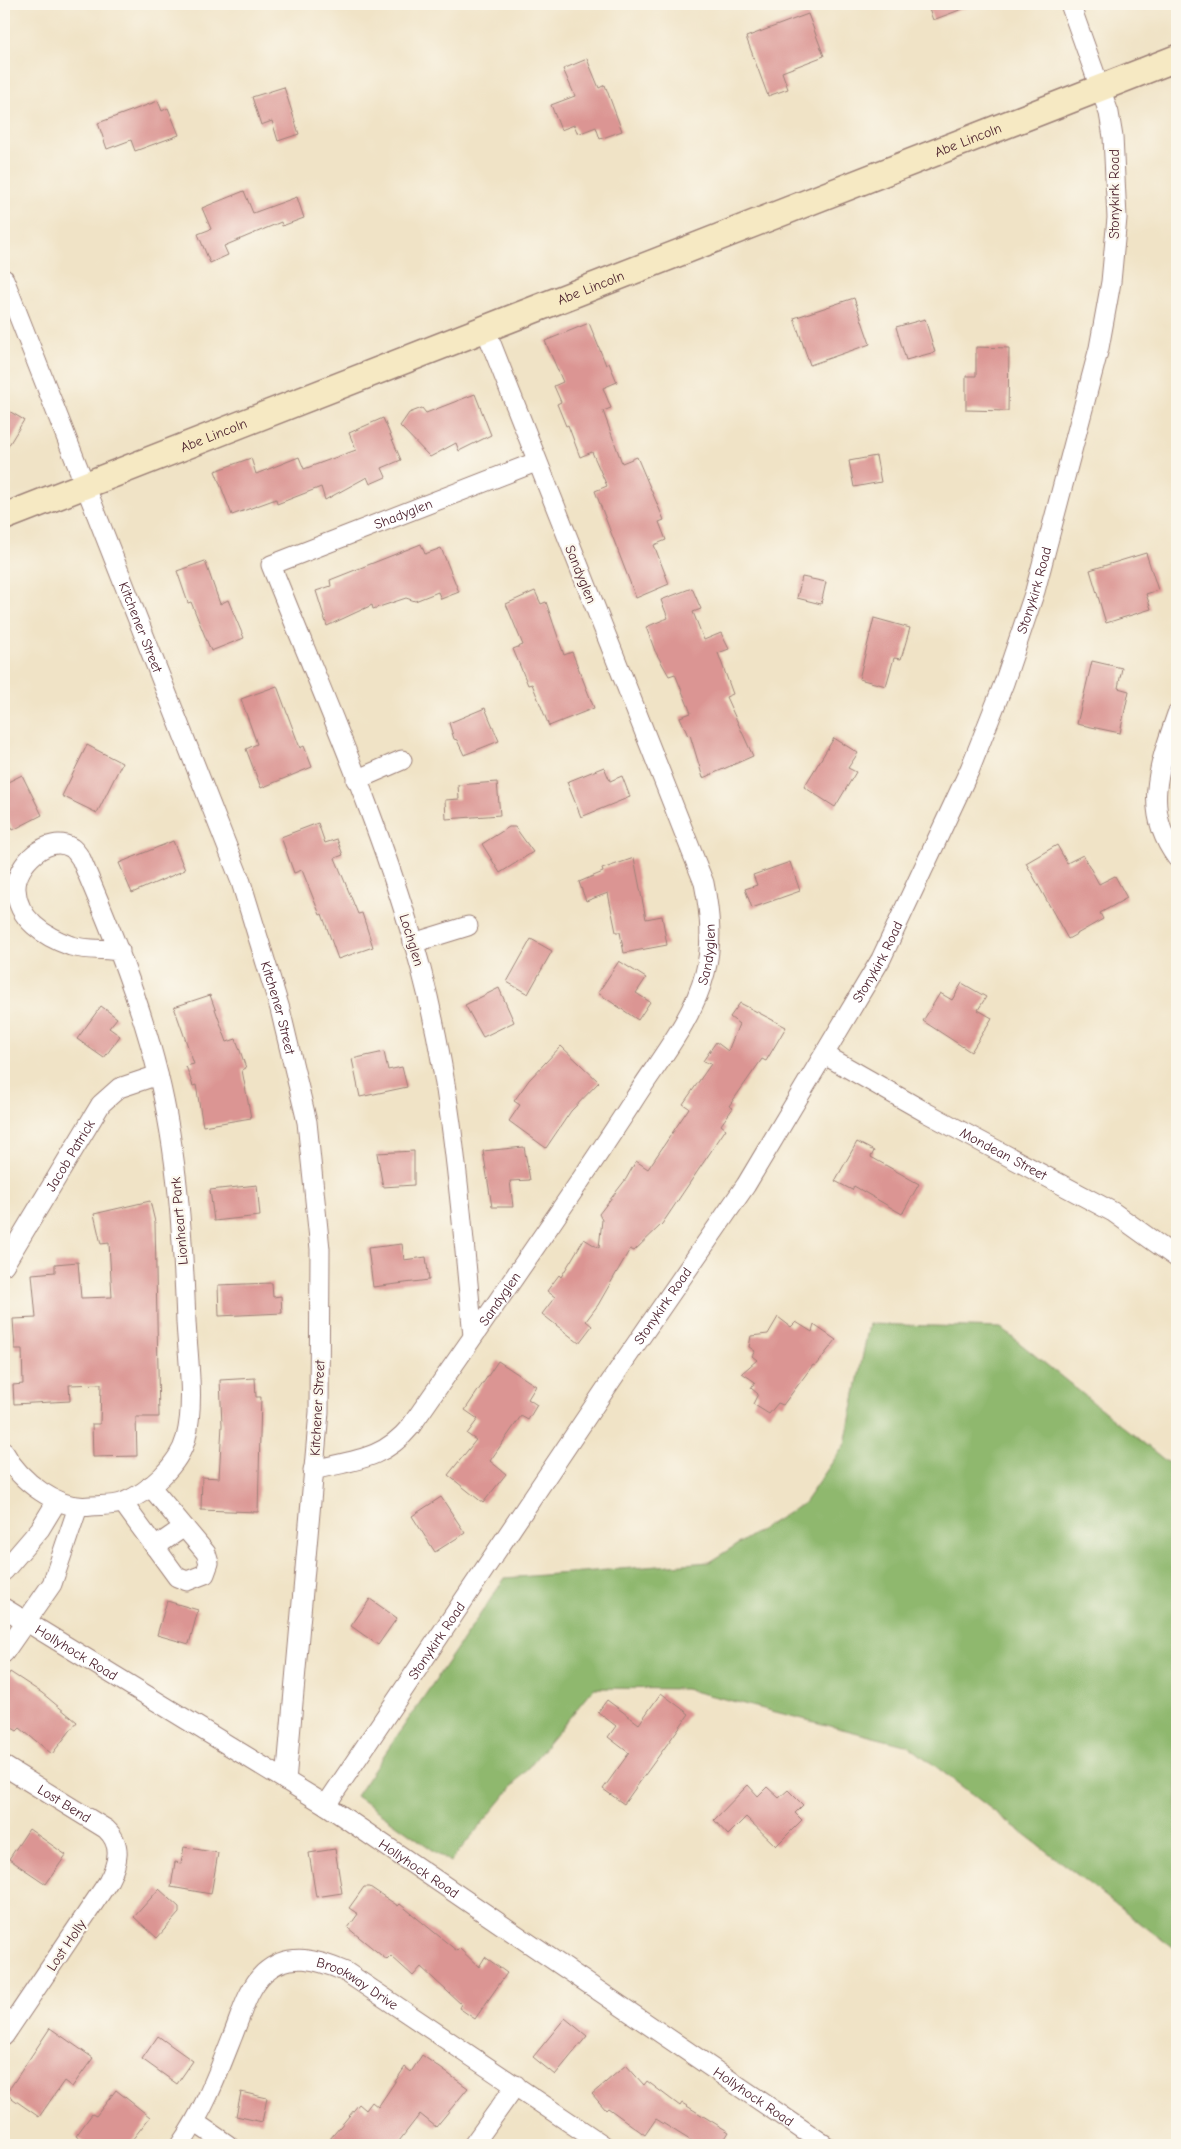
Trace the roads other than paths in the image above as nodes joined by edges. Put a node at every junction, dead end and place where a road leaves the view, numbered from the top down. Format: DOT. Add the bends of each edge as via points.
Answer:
graph roads {
  1 [pos="1070,4"];
  2 [pos="1177,58"];
  3 [pos="1101,88"];
  4 [pos="4,279"];
  5 [pos="485,328"];
  6 [pos="536,462"];
  7 [pos="84,485"];
  8 [pos="4,516"];
  9 [pos="271,565"];
  10 [pos="1177,714"];
  11 [pos="402,760"];
  12 [pos="356,780"];
  13 [pos="1177,858"];
  14 [pos="468,926"];
  15 [pos="413,943"];
  16 [pos="120,951"];
  17 [pos="825,1055"];
  18 [pos="158,1075"];
  19 [pos="1177,1258"];
  20 [pos="4,1265"];
  21 [pos="473,1336"];
  22 [pos="4,1452"];
  23 [pos="313,1470"];
  24 [pos="150,1486"];
  25 [pos="58,1501"];
  26 [pos="122,1503"];
  27 [pos="78,1507"];
  28 [pos="184,1527"];
  29 [pos="33,1537"];
  30 [pos="155,1547"];
  31 [pos="62,1554"];
  32 [pos="4,1570"];
  33 [pos="4,1608"];
  34 [pos="25,1621"];
  35 [pos="4,1653"];
  36 [pos="4,1766"];
  37 [pos="286,1781"];
  38 [pos="326,1805"];
  39 [pos="118,1850"];
  40 [pos="4,2036"];
  41 [pos="516,2086"];
  42 [pos="196,2123"];
  43 [pos="180,2145"];
  44 [pos="228,2145"];
  45 [pos="474,2145"];
  46 [pos="603,2145"];
  47 [pos="825,2145"];
  1 -- 3 [label="street, Stonykirk Road"];
  2 -- 3 [label="street, Abe Lincoln"];
  3 -- 5 [label="street, Abe Lincoln"];
  3 -- 17 [label="street, Stonykirk Road" via="1109,114 1116,176 1117,218 1110,282 1099,348 1035,591 970,769 881,959"];
  4 -- 7 [label="street, Kitchener Street"];
  5 -- 6 [label="street, Sandyglen"];
  5 -- 7 [label="street, Abe Lincoln"];
  6 -- 9 [label="street, Shadyglen"];
  6 -- 21 [label="street, Sandyglen" via="698,866 708,901 710,937 705,973 693,1007 614,1130"];
  7 -- 8 [label="street, Abe Lincoln"];
  7 -- 23 [label="street, Kitchener Street" via="241,882 280,1009 307,1122 320,1249 319,1412"];
  9 -- 12 [label="street, Lochglen"];
  10 -- 13 [label="street" via="1162,758 1155,793 1160,826"];
  11 -- 12 [label="street"];
  12 -- 15 [label="street, Lochglen"];
  14 -- 15 [label="street"];
  15 -- 21 [label="street, Lochglen" via="447,1097"];
  16 -- 16 [label="street, Lionheart Park" via="71,946 32,926 21,907 16,888 19,875 32,855 60,844 72,848 82,859"];
  16 -- 18 [label="street, Lionheart Park"];
  17 -- 19 [label="street, Mondean Street" via="1113,1212"];
  17 -- 38 [label="street, Stonykirk Road" via="746,1185 619,1368"];
  18 -- 20 [label="street, Jacob Patrick" via="119,1088 101,1104"];
  18 -- 24 [label="street, Lionheart Park" via="182,1230 190,1409 186,1439 175,1459"];
  21 -- 23 [label="street, Sandyglen" via="399,1440 375,1455"];
  22 -- 25 [label="street" via="27,1479"];
  23 -- 37 [label="street, Kitchener Street"];
  24 -- 26 [label="street, Lionheart Park"];
  24 -- 28 [label="street"];
  25 -- 27 [label="street"];
  25 -- 29 [label="street"];
  26 -- 27 [label="street, Lionheart Park"];
  26 -- 30 [label="street"];
  27 -- 31 [label="street"];
  28 -- 30 [label="street"];
  28 -- 30 [label="street" via="206,1553 208,1564 205,1574 187,1581 177,1577"];
  29 -- 31 [label="street"];
  29 -- 32 [label="street"];
  31 -- 34 [label="street" via="52,1584"];
  33 -- 34 [label="street, Hollyhock Road"];
  34 -- 35 [label="street"];
  34 -- 37 [label="street, Hollyhock Road"];
  36 -- 39 [label="street, Lost Bend" via="106,1829"];
  37 -- 38 [label="street, Hollyhock Road"];
  38 -- 47 [label="street, Hollyhock Road"];
  39 -- 40 [label="street, Lost Holly" via="117,1865 108,1882"];
  41 -- 42 [label="street, Brookway Drive" via="346,1972 322,1961 300,1958 281,1963 264,1973 251,1991"];
  41 -- 45 [label="street"];
  41 -- 46 [label="street, Brookway Drive"];
  42 -- 43 [label="street, Brookway Drive"];
  42 -- 44 [label="street"];
}
